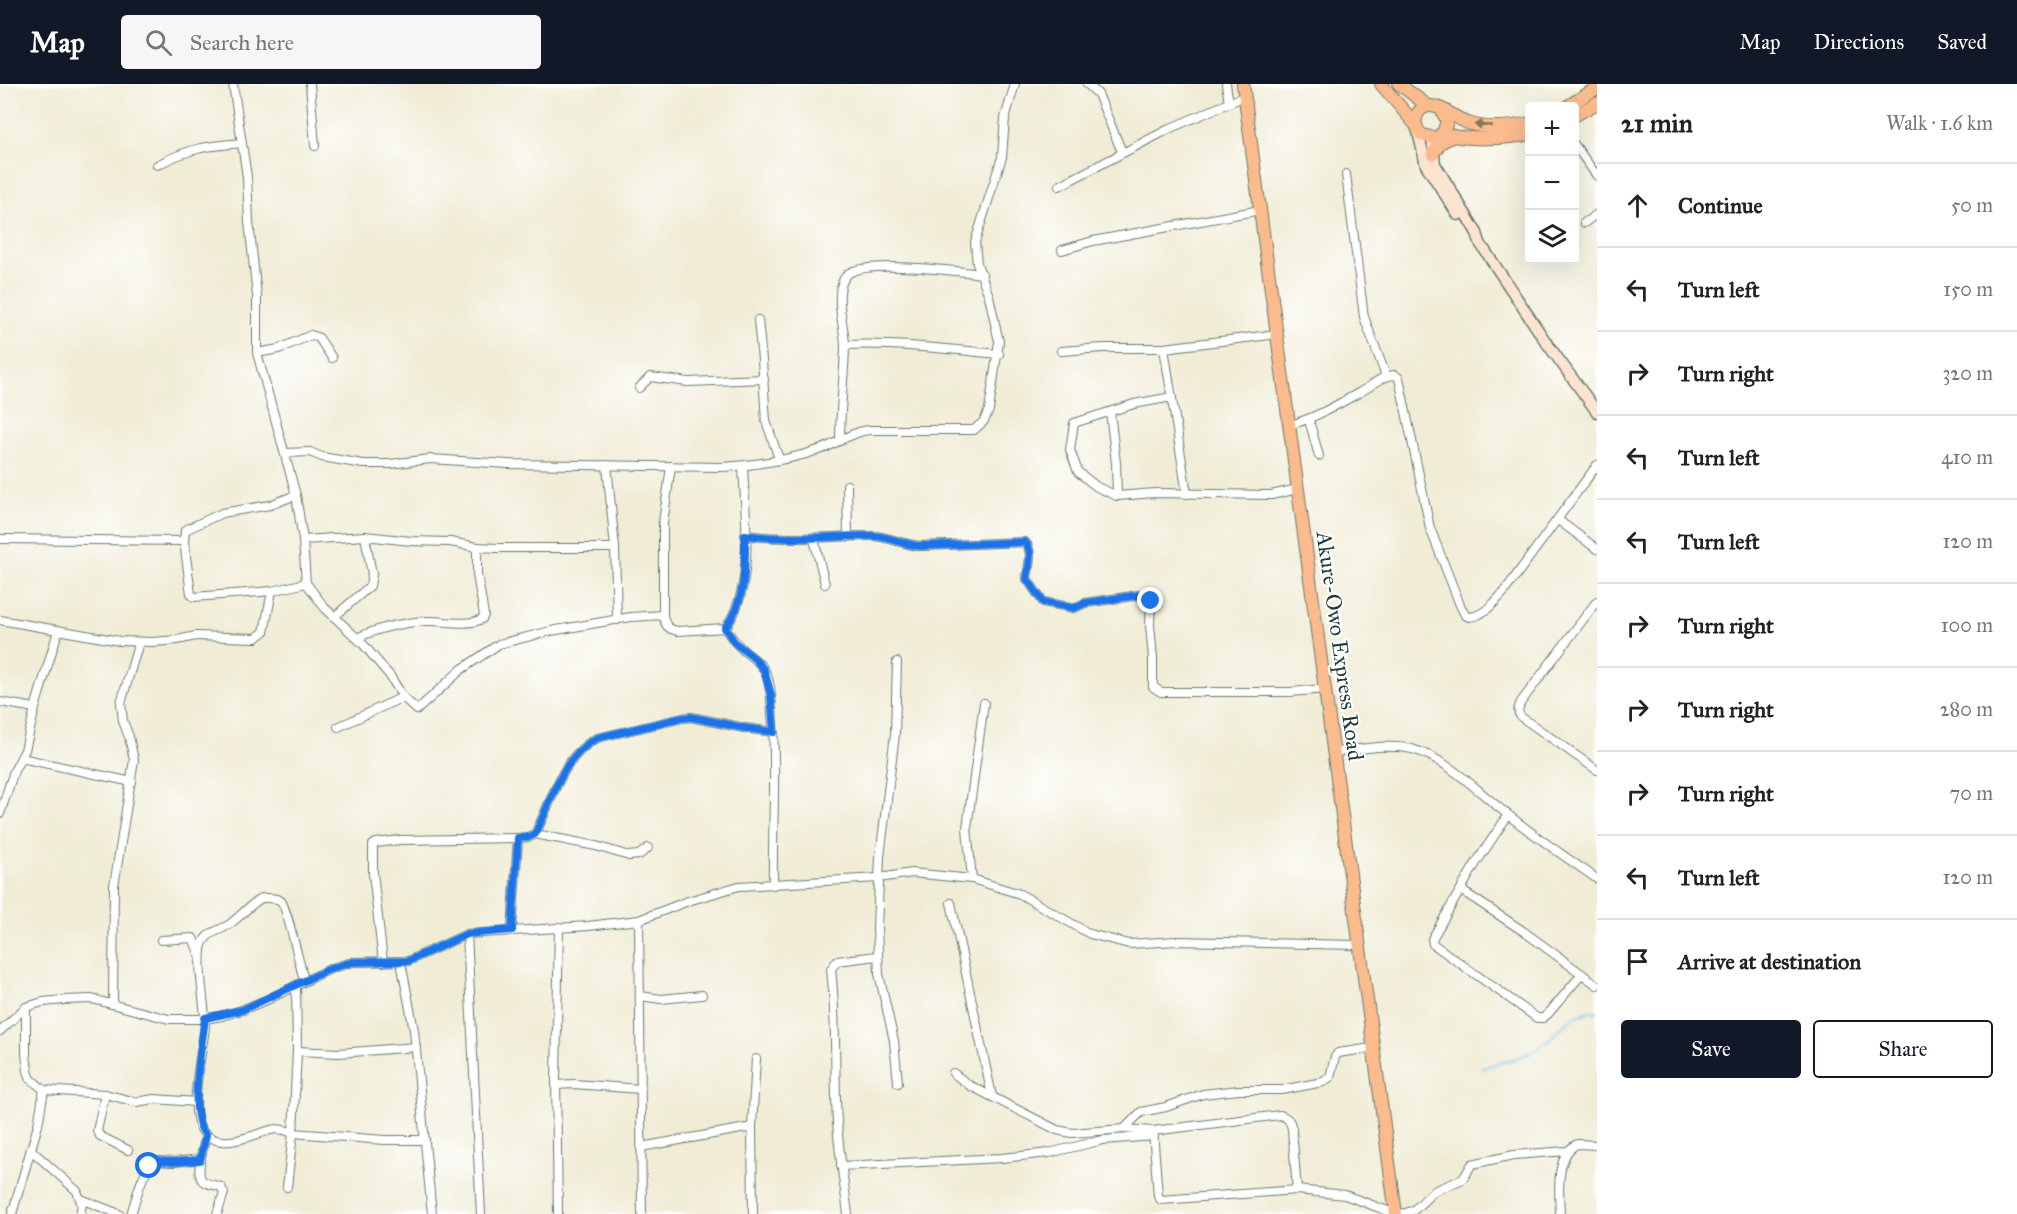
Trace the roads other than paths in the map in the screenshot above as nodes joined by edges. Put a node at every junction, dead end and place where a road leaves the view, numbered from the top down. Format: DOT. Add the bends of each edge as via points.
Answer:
graph roads {
  1 [pos="233,84"];
  2 [pos="310,84"];
  3 [pos="1015,84"];
  4 [pos="1087,84"];
  5 [pos="1226,84"];
  6 [pos="1381,84"];
  7 [pos="1399,84"];
  8 [pos="1597,88"];
  9 [pos="1244,90"];
  10 [pos="1574,102"];
  11 [pos="1229,103"];
  12 [pos="1597,103"];
  13 [pos="1428,106"];
  14 [pos="1441,109"];
  15 [pos="1579,114"];
  16 [pos="1525,124"];
  17 [pos="1417,128"];
  18 [pos="1525,135"];
  19 [pos="1442,136"];
  20 [pos="242,143"];
  21 [pos="315,146"];
  22 [pos="1579,150"];
  23 [pos="1122,153"];
  24 [pos="1432,154"];
  25 [pos="158,165"];
  26 [pos="1346,174"];
  27 [pos="1597,176"];
  28 [pos="1059,186"];
  29 [pos="1260,210"];
  30 [pos="1597,214"];
  31 [pos="1584,223"];
  32 [pos="1480,243"];
  33 [pos="1062,250"];
  34 [pos="982,274"];
  35 [pos="758,320"];
  36 [pos="1278,334"];
  37 [pos="845,345"];
  38 [pos="1164,348"];
  39 [pos="1061,351"];
  40 [pos="257,353"];
  41 [pos="999,354"];
  42 [pos="332,358"];
  43 [pos="1386,376"];
  44 [pos="764,379"];
  45 [pos="639,388"];
  46 [pos="1172,397"];
  47 [pos="1110,412"];
  48 [pos="1597,412"];
  49 [pos="1309,420"];
  50 [pos="1290,425"];
  51 [pos="840,440"];
  52 [pos="285,453"];
  53 [pos="1319,456"];
  54 [pos="779,459"];
  55 [pos="607,465"];
  56 [pos="1597,465"];
  57 [pos="671,466"];
  58 [pos="743,466"];
  59 [pos="847,485"];
  60 [pos="1298,489"];
  61 [pos="1186,494"];
  62 [pos="296,495"];
  63 [pos="1117,496"];
  64 [pos="1558,520"];
  65 [pos="745,535"];
  66 [pos="365,536"];
  67 [pos="848,537"];
  68 [pos="0,539"];
  69 [pos="814,539"];
  70 [pos="303,540"];
  71 [pos="184,541"];
  72 [pos="477,547"];
  73 [pos="615,548"];
  74 [pos="1597,549"];
  75 [pos="306,583"];
  76 [pos="825,584"];
  77 [pos="272,591"];
  78 [pos="1597,601"];
  79 [pos="663,615"];
  80 [pos="334,617"];
  81 [pos="0,620"];
  82 [pos="617,620"];
  83 [pos="725,628"];
  84 [pos="58,631"];
  85 [pos="357,638"];
  86 [pos="139,642"];
  87 [pos="897,662"];
  88 [pos="1325,689"];
  89 [pos="403,697"];
  90 [pos="0,702"];
  91 [pos="984,703"];
  92 [pos="35,708"];
  93 [pos="338,727"];
  94 [pos="774,732"];
  95 [pos="1334,752"];
  96 [pos="21,758"];
  97 [pos="1596,766"];
  98 [pos="132,782"];
  99 [pos="0,814"];
  100 [pos="1508,815"];
  101 [pos="535,834"];
  102 [pos="518,838"];
  103 [pos="648,848"];
  104 [pos="879,878"];
  105 [pos="972,879"];
  106 [pos="1597,879"];
  107 [pos="773,885"];
  108 [pos="1462,889"];
  109 [pos="951,903"];
  110 [pos="639,920"];
  111 [pos="559,927"];
  112 [pos="512,930"];
  113 [pos="467,934"];
  114 [pos="161,940"];
  115 [pos="1358,945"];
  116 [pos="877,956"];
  117 [pos="201,957"];
  118 [pos="382,962"];
  119 [pos="401,962"];
  120 [pos="1582,974"];
  121 [pos="304,980"];
  122 [pos="296,985"];
  123 [pos="1597,985"];
  124 [pos="702,995"];
  125 [pos="640,996"];
  126 [pos="113,1003"];
  127 [pos="26,1008"];
  128 [pos="205,1018"];
  129 [pos="0,1032"];
  130 [pos="416,1047"];
  131 [pos="1372,1048"];
  132 [pos="297,1051"];
  133 [pos="756,1059"];
  134 [pos="953,1073"];
  135 [pos="898,1083"];
  136 [pos="556,1085"];
  137 [pos="640,1089"];
  138 [pos="44,1090"];
  139 [pos="105,1094"];
  140 [pos="992,1096"];
  141 [pos="196,1102"];
  142 [pos="752,1127"];
  143 [pos="1124,1128"];
  144 [pos="293,1133"];
  145 [pos="1153,1134"];
  146 [pos="206,1135"];
  147 [pos="425,1140"];
  148 [pos="1597,1144"];
  149 [pos="641,1147"];
  150 [pos="31,1150"];
  151 [pos="128,1150"];
  152 [pos="1567,1151"];
  153 [pos="200,1160"];
  154 [pos="841,1166"];
  155 [pos="287,1187"];
  156 [pos="1297,1190"];
  157 [pos="81,1199"];
  158 [pos="12,1214"];
  159 [pos="80,1214"];
  160 [pos="119,1214"];
  161 [pos="131,1214"];
  162 [pos="217,1214"];
  163 [pos="432,1214"];
  164 [pos="481,1214"];
  165 [pos="558,1214"];
  166 [pos="642,1214"];
  167 [pos="753,1214"];
  168 [pos="848,1214"];
  169 [pos="1396,1214"];
  170 [pos="1560,1214"];
  1 -- 20 [label="street"];
  2 -- 21 [label="street"];
  3 -- 34 [label="street" via="1005,118 1002,157 976,233 974,253"];
  4 -- 23 [label="street" via="1098,94"];
  5 -- 11 [label="street"];
  6 -- 17 [label="main road"];
  7 -- 13 [label="main road"];
  8 -- 10 [label="main road"];
  9 -- 11 [label="street"];
  9 -- 29 [label="main road, Akure-Owo Express Road"];
  11 -- 23 [label="street"];
  12 -- 15 [label="main road"];
  13 -- 14 [label="main road"];
  13 -- 17 [label="main road" via="1417,115"];
  16 -- 14 [label="main road, one-way" via="1478,126"];
  14 -- 19 [label="main road" via="1447,121"];
  17 -- 19 [label="main road" via="1426,137"];
  17 -- 32 [label="main road" via="1435,181"];
  18 -- 19 [label="main road"];
  19 -- 24 [label="main road"];
  19 -- 24 [label="main road"];
  20 -- 25 [label="street" via="186,151"];
  20 -- 40 [label="street" via="257,296"];
  22 -- 27 [label="street"];
  23 -- 28 [label="street"];
  24 -- 32 [label="main road"];
  26 -- 43 [label="street" via="1364,317"];
  29 -- 33 [label="street"];
  29 -- 36 [label="main road, Akure-Owo Express Road"];
  30 -- 31 [label="street"];
  32 -- 48 [label="main road"];
  34 -- 37 [label="street" via="906,267 848,273 839,296"];
  34 -- 41 [label="street" via="995,320"];
  35 -- 44 [label="street"];
  36 -- 38 [label="street"];
  36 -- 50 [label="main road, Akure-Owo Express Road"];
  37 -- 41 [label="street" via="924,346"];
  37 -- 51 [label="street"];
  38 -- 39 [label="street"];
  38 -- 46 [label="street"];
  40 -- 42 [label="street" via="279,349 311,335 319,338"];
  40 -- 52 [label="street"];
  41 -- 51 [label="street" via="989,410 974,430 869,430"];
  43 -- 49 [label="street"];
  43 -- 64 [label="street" via="1395,375 1401,384 1430,528 1465,615 1476,617 1492,606"];
  44 -- 45 [label="street" via="688,382 651,377"];
  44 -- 54 [label="street" via="766,421"];
  46 -- 47 [label="street"];
  46 -- 61 [label="street"];
  47 -- 63 [label="street"];
  47 -- 63 [label="street" via="1074,423 1070,450 1078,472"];
  49 -- 50 [label="street"];
  49 -- 53 [label="street"];
  50 -- 60 [label="main road, Akure-Owo Express Road"];
  51 -- 54 [label="street" via="810,453"];
  52 -- 55 [label="street" via="310,452 363,464 390,465 430,459 508,465"];
  52 -- 62 [label="street"];
  54 -- 58 [label="street"];
  55 -- 57 [label="street"];
  55 -- 73 [label="street"];
  56 -- 64 [label="street"];
  57 -- 58 [label="street"];
  57 -- 79 [label="street" via="663,523"];
  58 -- 65 [label="street"];
  59 -- 67 [label="street"];
  60 -- 61 [label="street" via="1271,495"];
  60 -- 88 [label="main road, Akure-Owo Express Road"];
  61 -- 63 [label="street"];
  62 -- 70 [label="street"];
  62 -- 71 [label="street" via="270,505 222,513 185,530"];
  64 -- 74 [label="street"];
  65 -- 69 [label="street"];
  65 -- 83 [label="street" via="740,601"];
  66 -- 70 [label="street"];
  66 -- 72 [label="street"];
  66 -- 80 [label="street" via="372,574 370,585"];
  67 -- 69 [label="street"];
  67 -- 88 [label="street" via="879,537 922,546 1025,542 1030,547 1027,579 1043,602 1056,606 1074,608 1146,594 1151,601 1153,687 1158,691"];
  68 -- 71 [label="street"];
  69 -- 76 [label="street"];
  70 -- 75 [label="street"];
  71 -- 77 [label="street" via="188,582 194,597"];
  72 -- 73 [label="street"];
  72 -- 85 [label="street" via="482,619 406,624 374,630"];
  73 -- 82 [label="street"];
  75 -- 77 [label="street"];
  75 -- 80 [label="street"];
  77 -- 86 [label="street" via="264,632 256,638 196,636"];
  78 -- 97 [label="street" via="1518,708 1521,717"];
  79 -- 82 [label="street"];
  79 -- 83 [label="street" via="670,630"];
  80 -- 85 [label="street"];
  81 -- 84 [label="street"];
  82 -- 89 [label="street" via="499,644 462,669 417,710"];
  83 -- 94 [label="street" via="764,670"];
  84 -- 86 [label="street"];
  84 -- 92 [label="street"];
  85 -- 89 [label="street"];
  86 -- 98 [label="street" via="121,703 134,760"];
  87 -- 104 [label="street" via="895,734"];
  88 -- 95 [label="main road, Akure-Owo Express Road"];
  89 -- 93 [label="street"];
  90 -- 92 [label="street"];
  91 -- 105 [label="street" via="967,828"];
  92 -- 96 [label="street"];
  94 -- 101 [label="street" via="691,717 597,738 586,744 560,778"];
  94 -- 107 [label="street"];
  95 -- 100 [label="street" via="1391,747 1425,753"];
  95 -- 115 [label="main road, Akure-Owo Express Road"];
  96 -- 98 [label="street"];
  96 -- 99 [label="street"];
  98 -- 126 [label="street" via="114,886"];
  100 -- 106 [label="street"];
  100 -- 108 [label="street"];
  101 -- 102 [label="street"];
  101 -- 103 [label="street" via="629,856"];
  102 -- 112 [label="street"];
  102 -- 118 [label="street" via="400,840 373,845"];
  104 -- 105 [label="street" via="912,873"];
  104 -- 107 [label="street"];
  104 -- 116 [label="street"];
  105 -- 115 [label="street" via="1020,894 1090,934 1129,944 1176,941"];
  107 -- 110 [label="street" via="739,886"];
  108 -- 120 [label="street"];
  108 -- 120 [label="street" via="1432,942 1461,965 1540,1018 1548,1014"];
  109 -- 140 [label="street"];
  110 -- 111 [label="street"];
  110 -- 125 [label="street"];
  111 -- 112 [label="street"];
  111 -- 136 [label="street"];
  112 -- 113 [label="street"];
  113 -- 119 [label="street"];
  113 -- 164 [label="street"];
  114 -- 117 [label="street" via="193,938"];
  115 -- 131 [label="main road, Akure-Owo Express Road"];
  116 -- 135 [label="street"];
  116 -- 154 [label="street" via="837,961 831,969"];
  117 -- 121 [label="street" via="207,936 262,898 278,899 282,901"];
  117 -- 128 [label="street"];
  118 -- 119 [label="street"];
  118 -- 121 [label="street" via="353,962"];
  119 -- 130 [label="street"];
  120 -- 123 [label="street"];
  121 -- 122 [label="street"];
  122 -- 128 [label="street" via="242,1010"];
  122 -- 132 [label="street"];
  124 -- 125 [label="street" via="661,999"];
  125 -- 137 [label="street"];
  126 -- 127 [label="street" via="64,1000"];
  126 -- 128 [label="street" via="169,1018"];
  127 -- 129 [label="street"];
  127 -- 138 [label="street" via="28,1071"];
  128 -- 141 [label="street"];
  130 -- 132 [label="street" via="339,1053"];
  130 -- 147 [label="street"];
  131 -- 143 [label="street" via="1338,1053 1330,1077 1323,1082 1282,1090 1203,1094 1141,1112"];
  131 -- 169 [label="main road, Akure-Owo Express Road"];
  132 -- 144 [label="street"];
  133 -- 142 [label="street"];
  134 -- 140 [label="street"];
  136 -- 137 [label="street"];
  136 -- 165 [label="street"];
  137 -- 149 [label="street"];
  138 -- 139 [label="street"];
  138 -- 150 [label="street"];
  139 -- 141 [label="street" via="136,1102"];
  139 -- 151 [label="street" via="97,1131"];
  140 -- 143 [label="street" via="1064,1132"];
  141 -- 146 [label="street" via="198,1123"];
  142 -- 149 [label="street"];
  142 -- 167 [label="street"];
  143 -- 145 [label="street"];
  144 -- 146 [label="street" via="271,1130 246,1139 222,1140"];
  144 -- 147 [label="street"];
  144 -- 155 [label="street"];
  145 -- 154 [label="street" via="1002,1158"];
  145 -- 156 [label="street" via="1161,1200"];
  145 -- 156 [label="street" via="1270,1116 1286,1117 1292,1128"];
  146 -- 153 [label="street"];
  147 -- 163 [label="street"];
  148 -- 152 [label="street" via="1577,1144"];
  149 -- 166 [label="street"];
  150 -- 157 [label="street"];
  150 -- 158 [label="street"];
  152 -- 169 [label="street" via="1515,1155 1472,1164 1462,1179 1434,1191 1414,1210"];
  152 -- 170 [label="street" via="1561,1171"];
  153 -- 161 [label="street" via="155,1161 145,1173"];
  153 -- 162 [label="street" via="201,1178 221,1187 224,1193"];
  154 -- 168 [label="street"];
  156 -- 169 [label="street" via="1345,1195"];
  157 -- 159 [label="street"];
  157 -- 160 [label="street"];
}
